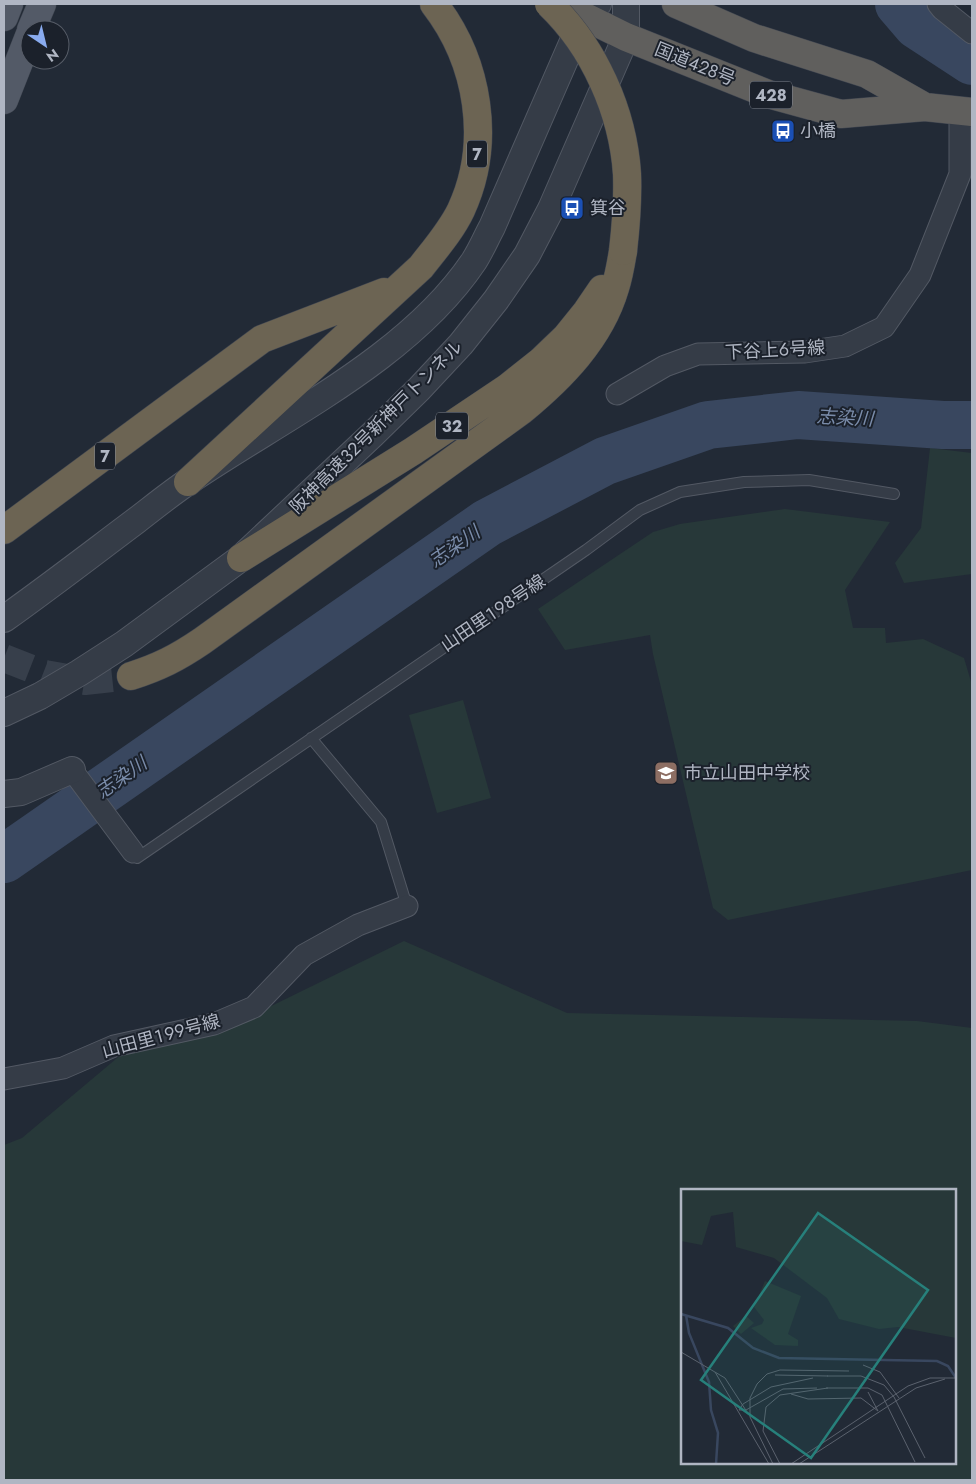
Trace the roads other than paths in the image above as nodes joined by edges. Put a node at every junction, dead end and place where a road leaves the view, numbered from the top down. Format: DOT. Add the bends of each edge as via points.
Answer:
graph roads {
  1 [pos="9,4"];
  2 [pos="42,4"];
  3 [pos="434,4"];
  4 [pos="549,4"];
  5 [pos="559,4"];
  6 [pos="626,4"];
  7 [pos="676,4"];
  8 [pos="938,4"];
  9 [pos="591,10"];
  10 [pos="4,17"];
  11 [pos="36,20"];
  12 [pos="972,33"];
  13 [pos="626,36"];
  14 [pos="20,59"];
  15 [pos="4,100"];
  16 [pos="925,107"];
  17 [pos="966,111"];
  18 [pos="623,251"];
  19 [pos="397,287"];
  20 [pos="617,394"];
  21 [pos="188,482"];
  22 [pos="894,494"];
  23 [pos="4,530"];
  24 [pos="241,558"];
  25 [pos="4,619"];
  26 [pos="131,676"];
  27 [pos="4,713"];
  28 [pos="311,738"];
  29 [pos="72,770"];
  30 [pos="4,794"];
  31 [pos="133,852"];
  32 [pos="407,906"];
  33 [pos="4,1079"];
  1 -- 10 [label="main road"];
  2 -- 11 [label="main road"];
  3 -- 19 [label="highway, 7" via="461,49 473,84 478,117 477,154 472,184 460,212 421,267"];
  4 -- 18 [label="highway, bridge" via="579,38 596,67 622,135 627,174"];
  5 -- 9 [label="highway, 国道428号 / 428"];
  6 -- 13 [label="street, 阪神高速32号新神戸トンネル / 32"];
  7 -- 16 [label="highway, 国道428号 / 428" via="754,38 866,74"];
  8 -- 12 [label="street"];
  9 -- 13 [label="highway, 国道428号 / 428"];
  9 -- 21 [label="street" via="492,228 474,260 451,290 425,318 364,368"];
  13 -- 16 [label="highway, 国道428号 / 428" via="768,94 841,114"];
  13 -- 24 [label="street, 阪神高速32号新神戸トンネル / 32" via="552,208 527,255 496,300 419,389"];
  14 -- 15 [label="main road"];
  16 -- 17 [label="highway, 国道428号 / 428"];
  17 -- 20 [label="street, 下谷上６号線" via="960,174 920,275 884,327 845,346 805,352 698,354 665,366"];
  18 -- 24 [label="highway, 32" via="587,311 541,361 507,388 413,451"];
  18 -- 26 [label="highway" via="615,288 588,343 569,367 521,412 202,642 165,664"];
  19 -- 21 [label="highway, 7"];
  19 -- 23 [label="highway, 7" via="262,339"];
  21 -- 25 [label="street"];
  22 -- 28 [label="lane, 山田里１９８号線" via="809,480 744,482 680,492 640,510"];
  24 -- 27 [label="street, 阪神高速32号新神戸トンネル / 32" via="79,673"];
  28 -- 31 [label="lane, 山田里１９８号線" via="137,858"];
  28 -- 32 [label="lane" via="381,822"];
  29 -- 30 [label="street" via="21,792"];
  29 -- 31 [label="street"];
  32 -- 33 [label="street, 山田里１９９号線" via="358,925 304,955 254,1007 214,1024 114,1046 63,1068"];
}
